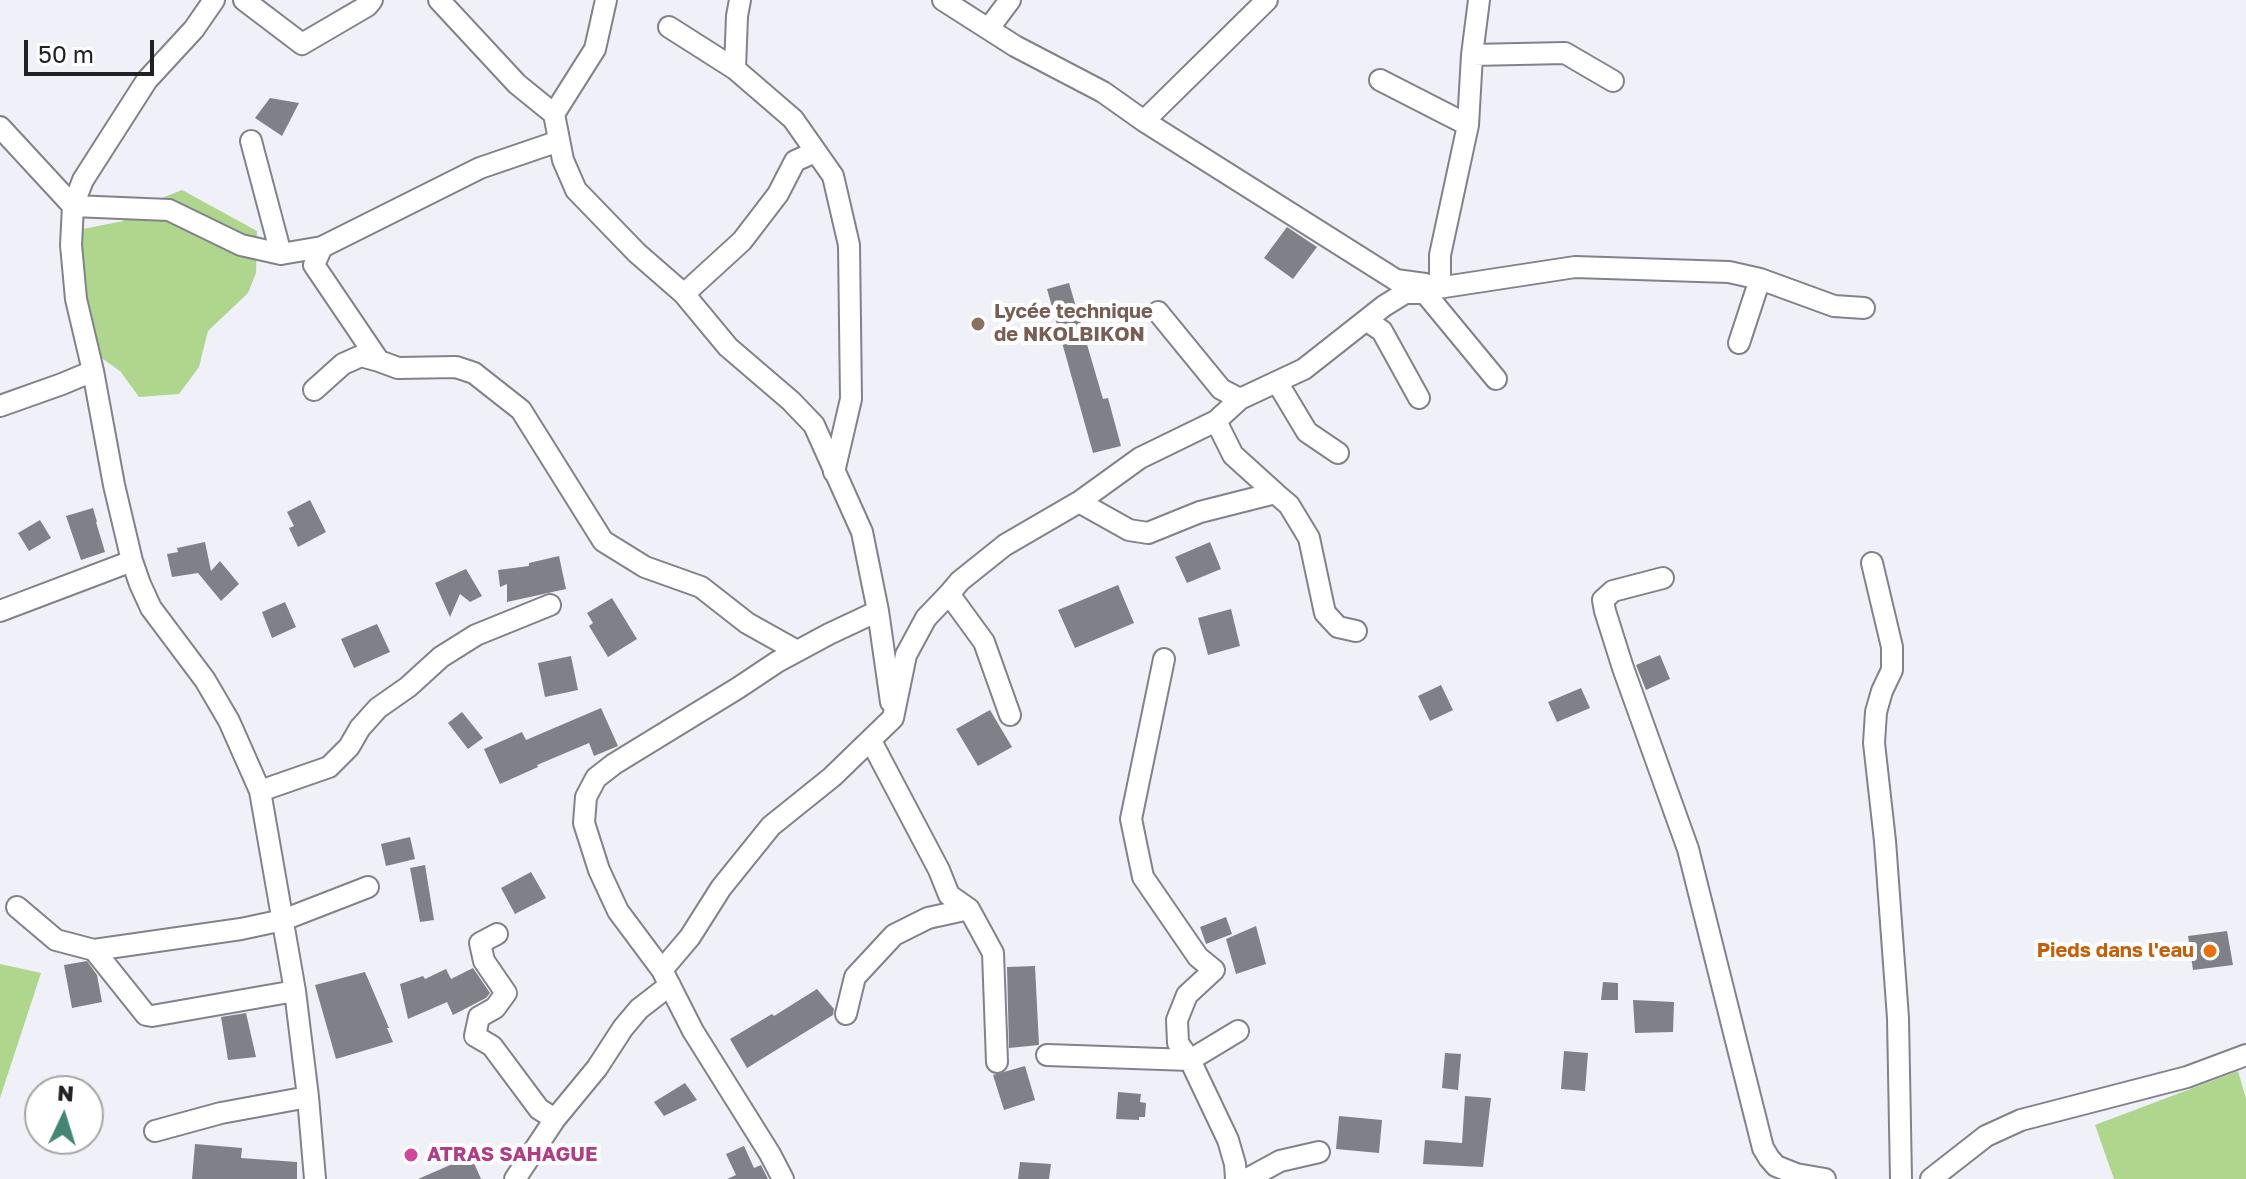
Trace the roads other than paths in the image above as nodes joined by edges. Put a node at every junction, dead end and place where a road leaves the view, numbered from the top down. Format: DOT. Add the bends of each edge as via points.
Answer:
graph roads {
  1 [pos="214,0"];
  2 [pos="244,0"];
  3 [pos="372,0"];
  4 [pos="439,0"];
  5 [pos="606,0"];
  6 [pos="740,0"];
  7 [pos="943,0"];
  8 [pos="1010,0"];
  9 [pos="1267,0"];
  10 [pos="1479,0"];
  11 [pos="669,27"];
  12 [pos="989,28"];
  13 [pos="1472,55"];
  14 [pos="735,69"];
  15 [pos="1380,80"];
  16 [pos="1613,81"];
  17 [pos="554,114"];
  18 [pos="1144,121"];
  19 [pos="1468,125"];
  20 [pos="0,127"];
  21 [pos="251,141"];
  22 [pos="559,141"];
  23 [pos="815,152"];
  24 [pos="73,206"];
  25 [pos="322,247"];
  26 [pos="281,254"];
  27 [pos="1760,279"];
  28 [pos="1440,286"];
  29 [pos="1405,293"];
  30 [pos="684,294"];
  31 [pos="1864,308"];
  32 [pos="1158,312"];
  33 [pos="1366,320"];
  34 [pos="1739,343"];
  35 [pos="379,361"];
  36 [pos="93,371"];
  37 [pos="1496,379"];
  38 [pos="1277,382"];
  39 [pos="314,390"];
  40 [pos="1419,398"];
  41 [pos="1240,399"];
  42 [pos="0,406"];
  43 [pos="1216,421"];
  44 [pos="1338,453"];
  45 [pos="834,472"];
  46 [pos="1275,493"];
  47 [pos="1079,502"];
  48 [pos="132,561"];
  49 [pos="1872,563"];
  50 [pos="1663,578"];
  51 [pos="949,594"];
  52 [pos="550,605"];
  53 [pos="0,611"];
  54 [pos="878,611"];
  55 [pos="1356,631"];
  56 [pos="797,651"];
  57 [pos="1164,659"];
  58 [pos="1010,715"];
  59 [pos="893,718"];
  60 [pos="871,741"];
  61 [pos="260,791"];
  62 [pos="368,887"];
  63 [pos="17,907"];
  64 [pos="969,909"];
  65 [pos="283,920"];
  66 [pos="497,934"];
  67 [pos="94,950"];
  68 [pos="666,978"];
  69 [pos="295,991"];
  70 [pos="846,1014"];
  71 [pos="1238,1031"];
  72 [pos="1047,1055"];
  73 [pos="2246,1055"];
  74 [pos="1190,1060"];
  75 [pos="997,1062"];
  76 [pos="308,1097"];
  77 [pos="555,1119"];
  78 [pos="155,1131"];
  79 [pos="1319,1152"];
  80 [pos="315,1179"];
  81 [pos="515,1179"];
  82 [pos="783,1179"];
  83 [pos="1236,1179"];
  84 [pos="1247,1179"];
  85 [pos="1825,1179"];
  86 [pos="1901,1179"];
  87 [pos="1931,1179"];
  1 -- 24 [label="street" via="147,80 83,180"];
  2 -- 3 [label="street" via="302,44"];
  4 -- 17 [label="street" via="517,84"];
  5 -- 17 [label="street" via="595,49"];
  6 -- 14 [label="street"];
  7 -- 12 [label="street"];
  8 -- 12 [label="street"];
  9 -- 18 [label="street"];
  10 -- 13 [label="street"];
  11 -- 14 [label="street"];
  12 -- 18 [label="street"];
  13 -- 16 [label="street" via="1565,53"];
  13 -- 19 [label="street"];
  14 -- 23 [label="street" via="793,119"];
  15 -- 19 [label="street"];
  17 -- 22 [label="street"];
  18 -- 28 [label="street" via="1396,280"];
  19 -- 28 [label="street" via="1440,255"];
  20 -- 24 [label="street"];
  21 -- 26 [label="street"];
  22 -- 25 [label="street" via="480,168"];
  22 -- 30 [label="street" via="576,190"];
  23 -- 30 [label="street" via="795,161 778,194 742,241"];
  23 -- 45 [label="street" via="833,176 849,245 851,399"];
  24 -- 26 [label="street" via="169,210 241,245"];
  24 -- 36 [label="street" via="76,299"];
  25 -- 26 [label="street"];
  25 -- 35 [label="street" via="314,265"];
  27 -- 28 [label="street" via="1729,272 1575,267"];
  27 -- 31 [label="street" via="1834,306"];
  27 -- 34 [label="street"];
  28 -- 29 [label="street"];
  29 -- 33 [label="street"];
  29 -- 37 [label="street" via="1425,293"];
  30 -- 45 [label="street" via="728,347 814,425"];
  32 -- 41 [label="street" via="1221,389"];
  33 -- 38 [label="street" via="1304,369"];
  33 -- 40 [label="street" via="1382,331"];
  35 -- 39 [label="street" via="361,356 343,364"];
  35 -- 56 [label="street" via="398,368 456,367 474,373 521,410 603,541 645,567 701,587 747,623"];
  36 -- 42 [label="street"];
  36 -- 48 [label="street"];
  38 -- 41 [label="street"];
  38 -- 44 [label="street" via="1307,432"];
  41 -- 43 [label="street"];
  43 -- 46 [label="street" via="1233,455"];
  43 -- 47 [label="street" via="1140,458"];
  45 -- 54 [label="street" via="862,532"];
  46 -- 47 [label="street" via="1200,512 1148,533 1129,530"];
  46 -- 55 [label="street" via="1309,538 1325,613 1338,627"];
  47 -- 51 [label="street" via="1005,545"];
  48 -- 53 [label="street"];
  48 -- 61 [label="street" via="151,608 229,721"];
  49 -- 86 [label="street" via="1892,647 1892,670 1876,712 1874,743 1898,1018"];
  50 -- 85 [label="street" via="1613,591 1603,600 1605,611 1688,849 1763,1148 1776,1166"];
  51 -- 58 [label="street" via="984,642"];
  51 -- 59 [label="street" via="926,618 906,655"];
  52 -- 61 [label="street" via="476,635 441,657 378,708 329,767"];
  54 -- 56 [label="street"];
  54 -- 59 [label="street"];
  56 -- 68 [label="street" via="614,764 596,778 586,797 584,823 599,870 618,911"];
  57 -- 74 [label="street" via="1131,819 1143,877 1198,957 1214,970 1187,995 1177,1020 1178,1043"];
  59 -- 60 [label="street"];
  60 -- 64 [label="street" via="949,895"];
  60 -- 68 [label="street" via="771,826 721,888"];
  61 -- 65 [label="street"];
  62 -- 65 [label="street"];
  63 -- 67 [label="street" via="56,940"];
  64 -- 70 [label="street" via="928,918 894,935 855,977"];
  64 -- 75 [label="street" via="993,953"];
  65 -- 67 [label="street"];
  65 -- 69 [label="street"];
  66 -- 77 [label="street" via="480,943 484,961 506,993 479,1017 475,1036 492,1046 539,1109"];
  67 -- 69 [label="street" via="146,1015"];
  68 -- 77 [label="street"];
  68 -- 82 [label="street"];
  69 -- 76 [label="street"];
  71 -- 74 [label="street"];
  72 -- 74 [label="street"];
  73 -- 87 [label="street" via="2187,1077 2021,1120 1986,1136"];
  74 -- 83 [label="street" via="1228,1140"];
  76 -- 78 [label="street"];
  76 -- 80 [label="street"];
  77 -- 81 [label="street"];
  79 -- 84 [label="street" via="1280,1161"];
}
